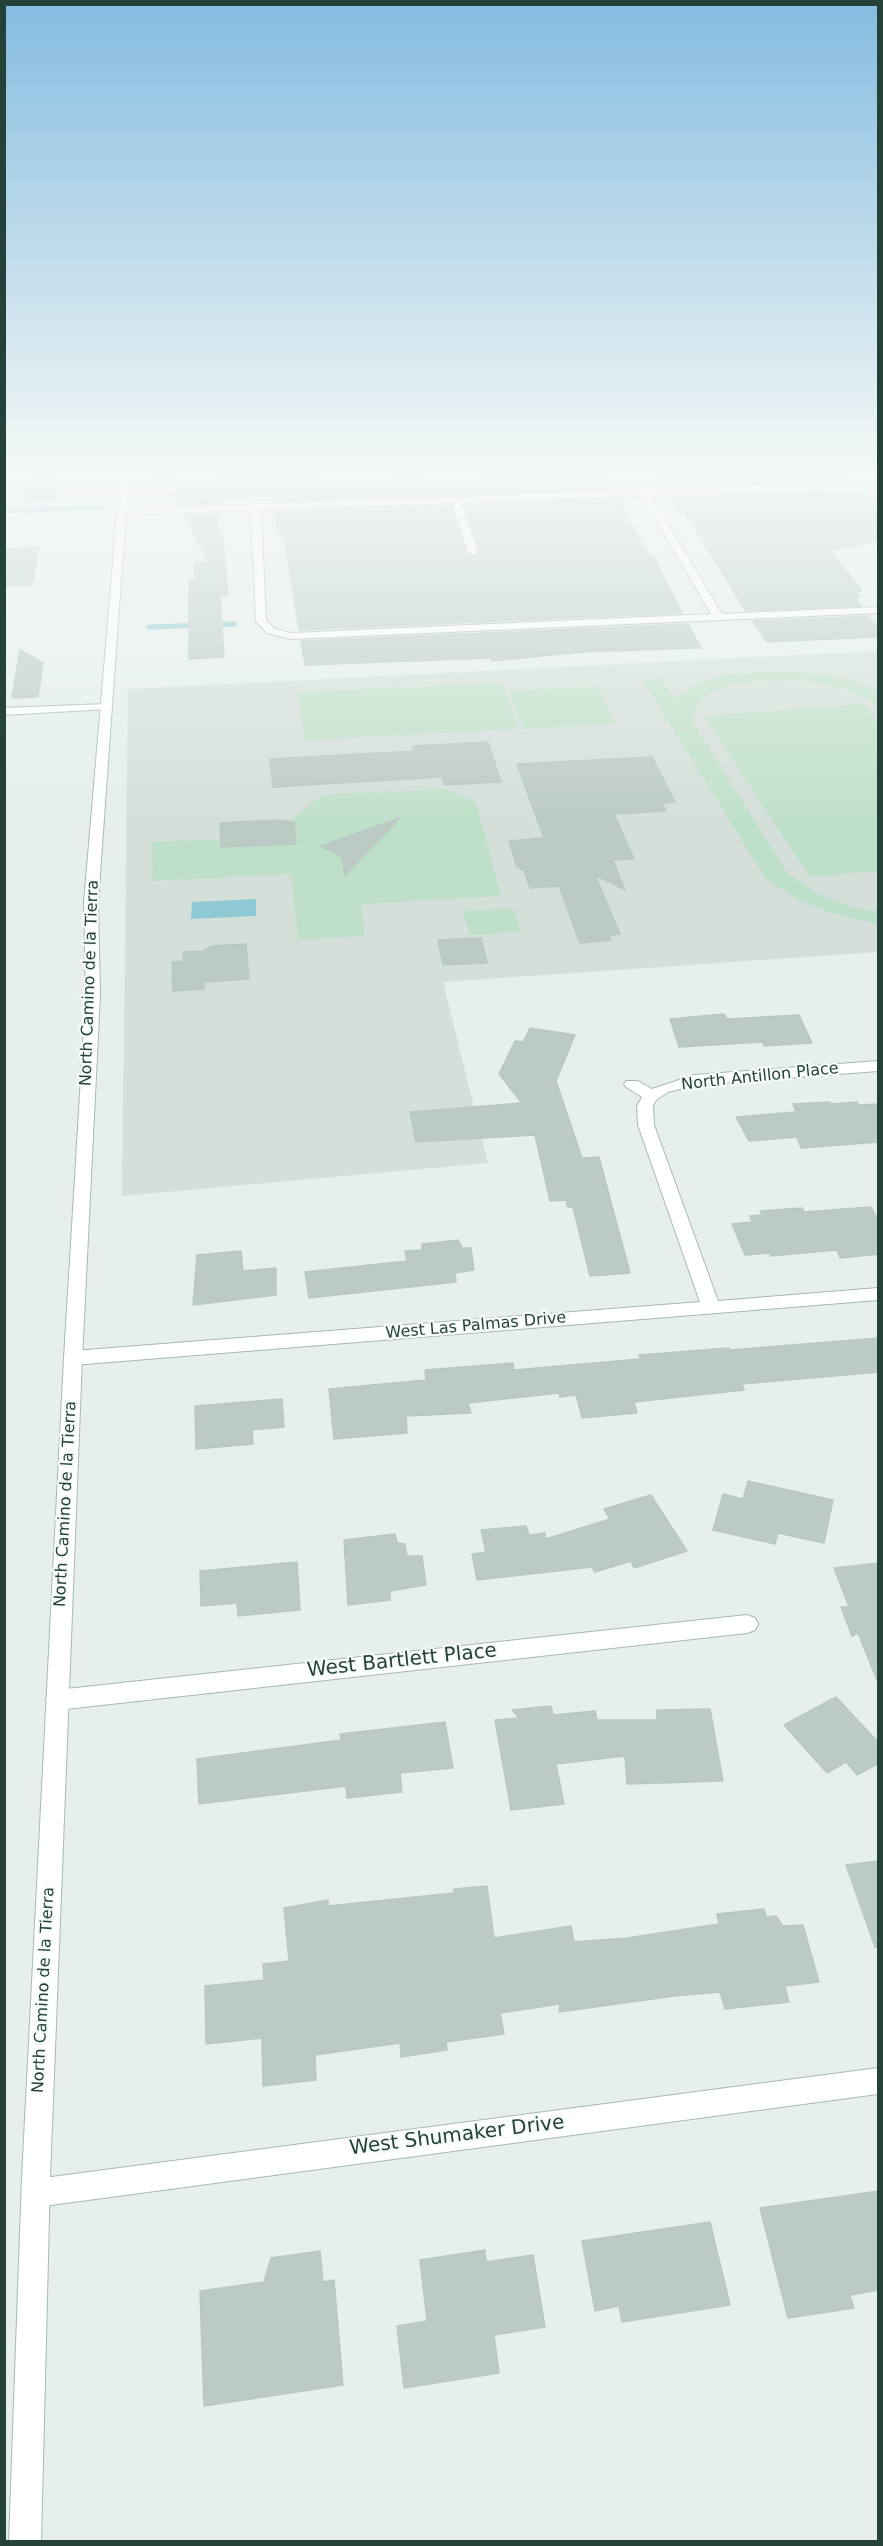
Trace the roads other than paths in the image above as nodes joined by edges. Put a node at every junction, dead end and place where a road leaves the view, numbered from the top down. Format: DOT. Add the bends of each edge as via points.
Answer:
graph roads {
  1 [pos="116,587"];
  2 [pos="259,587"];
  3 [pos="700,587"];
  4 [pos="879,610"];
  5 [pos="719,618"];
  6 [pos="105,707"];
  7 [pos="4,712"];
  8 [pos="879,1066"];
  9 [pos="632,1084"];
  10 [pos="653,1096"];
  11 [pos="879,1294"];
  12 [pos="711,1307"];
  13 [pos="73,1358"];
  14 [pos="747,1624"];
  15 [pos="57,1700"];
  16 [pos="879,2081"];
  17 [pos="36,2193"];
  18 [pos="25,2541"];
  1 -- 6 [label="street, North Camino de la Tierra"];
  2 -- 5 [label="street" via="261,621 269,633 298,636"];
  3 -- 5 [label="street"];
  4 -- 5 [label="street"];
  6 -- 7 [label="street"];
  6 -- 13 [label="street, North Camino de la Tierra" via="91,902 93,995"];
  8 -- 10 [label="street, North Antillon Place" via="694,1080"];
  9 -- 10 [label="street"];
  10 -- 12 [label="street" via="645,1106 646,1125"];
  11 -- 12 [label="street, West Las Palmas Drive"];
  12 -- 13 [label="street, West Las Palmas Drive"];
  13 -- 15 [label="street, North Camino de la Tierra"];
  14 -- 15 [label="street, West Bartlett Place"];
  15 -- 17 [label="street, North Camino de la Tierra"];
  16 -- 17 [label="street, West Shumaker Drive"];
  17 -- 18 [label="street, North Camino de la Tierra"];
}
